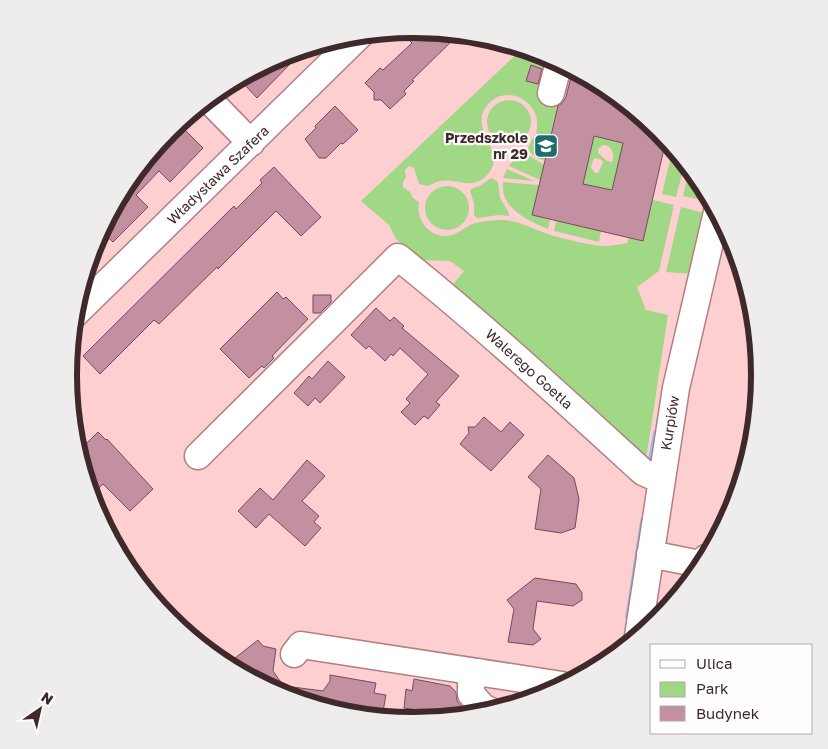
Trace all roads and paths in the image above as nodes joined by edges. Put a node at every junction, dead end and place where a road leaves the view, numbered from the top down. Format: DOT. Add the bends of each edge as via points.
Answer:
graph roads {
  1 [pos="352,43"];
  2 [pos="557,69"];
  3 [pos="551,93"];
  4 [pos="213,104"];
  5 [pos="251,143"];
  6 [pos="715,222"];
  7 [pos="84,305"];
  8 [pos="198,456"];
  9 [pos="661,480"];
  10 [pos="650,554"];
  11 [pos="693,563"];
  12 [pos="640,625"];
  13 [pos="294,654"];
  14 [pos="479,672"];
  15 [pos="540,687"];
  16 [pos="481,705"];
  1 -- 5 [label="street, Władysława Szafera"];
  2 -- 3 [label="street"];
  4 -- 5 [label="street"];
  5 -- 7 [label="street, Władysława Szafera"];
  6 -- 9 [label="street, Kurpiów" via="676,388"];
  8 -- 9 [label="street, Walerego Goetla" via="398,257 512,353 643,472"];
  9 -- 10 [label="street, Kurpiów"];
  10 -- 11 [label="street"];
  10 -- 12 [label="street, Kurpiów"];
  13 -- 14 [label="street" via="301,645"];
  14 -- 15 [label="street"];
  14 -- 16 [label="street" via="471,682 471,694"];
}
